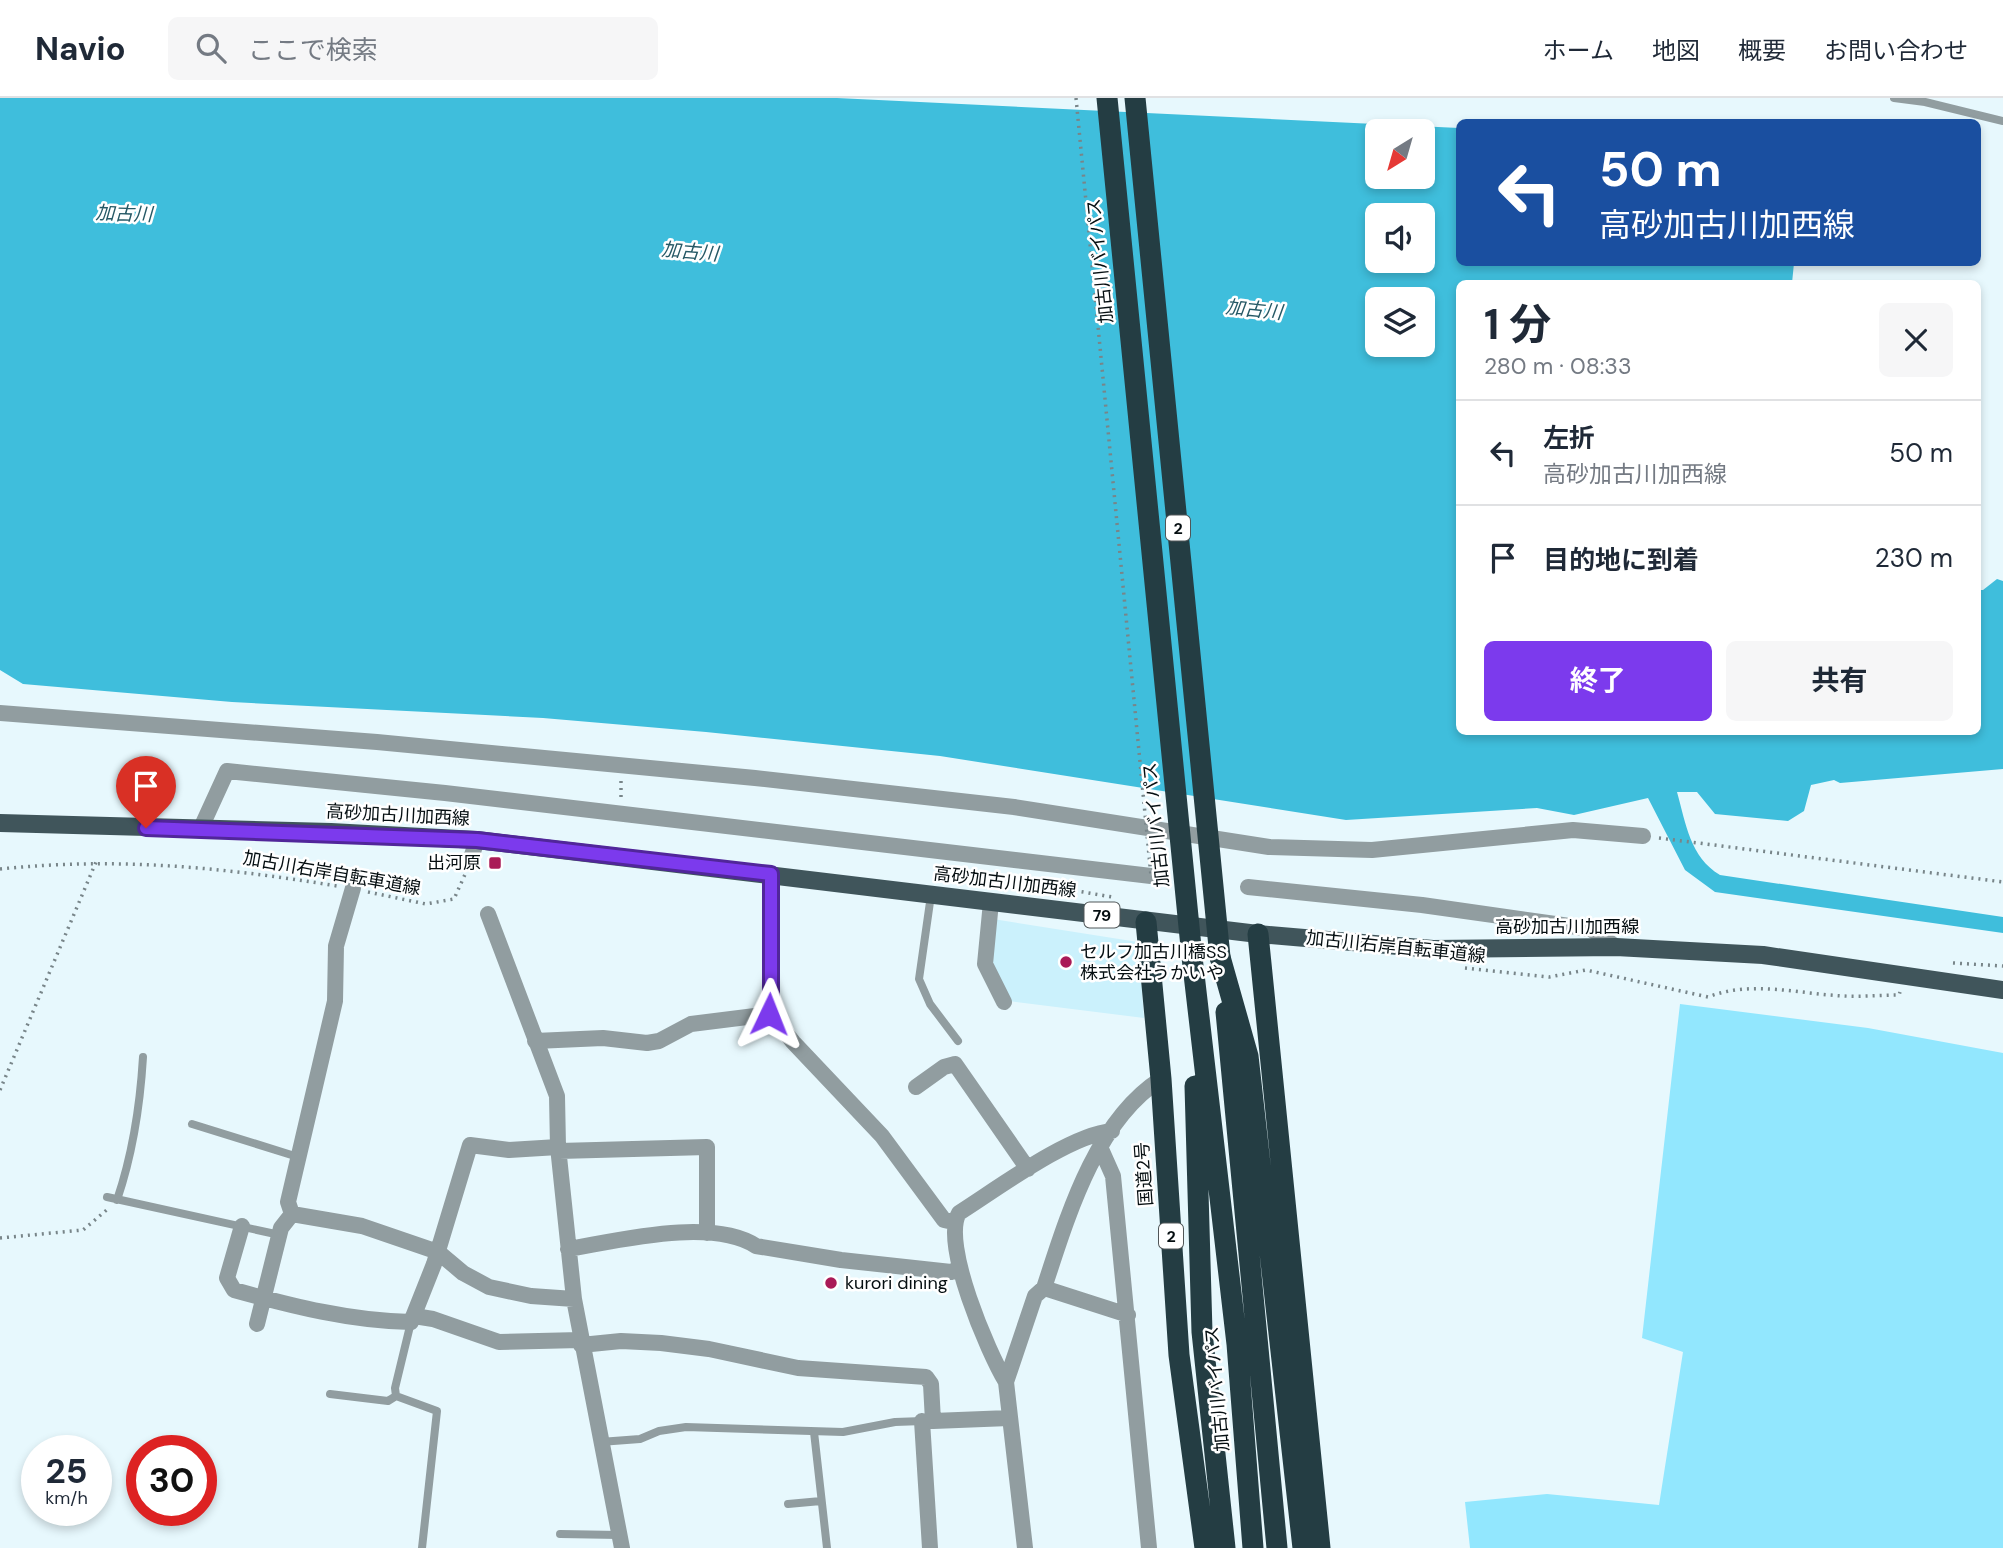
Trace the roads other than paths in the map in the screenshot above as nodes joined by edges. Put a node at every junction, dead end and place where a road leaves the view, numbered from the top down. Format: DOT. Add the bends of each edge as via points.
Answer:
graph roads {
  1 [pos="1107,98"];
  2 [pos="1135,98"];
  3 [pos="1894,98"];
  4 [pos="1926,100"];
  5 [pos="2003,121"];
  6 [pos="0,713"];
  7 [pos="0,823"];
  8 [pos="200,830"];
  9 [pos="1643,836"];
  10 [pos="771,874"];
  11 [pos="1151,876"];
  12 [pos="1248,887"];
  13 [pos="353,888"];
  14 [pos="931,895"];
  15 [pos="990,902"];
  16 [pos="488,914"];
  17 [pos="1146,922"];
  18 [pos="1258,934"];
  19 [pos="1616,947"];
  20 [pos="1192,957"];
  21 [pos="1220,957"];
  22 [pos="2003,990"];
  23 [pos="1004,1002"];
  24 [pos="771,1014"];
  25 [pos="535,1041"];
  26 [pos="958,1041"];
  27 [pos="143,1057"];
  28 [pos="1161,1079"];
  29 [pos="916,1087"];
  30 [pos="192,1124"];
  31 [pos="1112,1131"];
  32 [pos="559,1149"];
  33 [pos="1101,1149"];
  34 [pos="298,1157"];
  35 [pos="1028,1169"];
  36 [pos="107,1197"];
  37 [pos="117,1200"];
  38 [pos="292,1214"];
  39 [pos="953,1222"];
  40 [pos="242,1226"];
  41 [pos="707,1233"];
  42 [pos="280,1235"];
  43 [pos="568,1249"];
  44 [pos="438,1252"];
  45 [pos="959,1269"];
  46 [pos="1044,1288"];
  47 [pos="265,1298"];
  48 [pos="574,1299"];
  49 [pos="1128,1315"];
  50 [pos="412,1319"];
  51 [pos="257,1324"];
  52 [pos="580,1342"];
  53 [pos="1006,1382"];
  54 [pos="330,1394"];
  55 [pos="396,1396"];
  56 [pos="1009,1418"];
  57 [pos="927,1421"];
  58 [pos="814,1432"];
  59 [pos="600,1442"];
  60 [pos="821,1501"];
  61 [pos="788,1504"];
  62 [pos="560,1534"];
  63 [pos="620,1541"];
  64 [pos="422,1548"];
  65 [pos="827,1548"];
  66 [pos="930,1548"];
  67 [pos="1025,1548"];
  68 [pos="1149,1548"];
  69 [pos="1205,1548"];
  70 [pos="1225,1548"];
  71 [pos="1253,1548"];
  72 [pos="1277,1548"];
  73 [pos="1303,1548"];
  74 [pos="1320,1548"];
  1 -- 20 [label="highway, 加古川バイパス / 2, bridge"];
  2 -- 21 [label="highway, 2, bridge"];
  3 -- 4 [label="lane"];
  4 -- 5 [label="lane"];
  6 -- 9 [label="street" via="755,778 1014,807 1269,848 1372,850 1573,830"];
  7 -- 8 [label="main road, 高砂加古川加西線 / 79"];
  8 -- 10 [label="main road, 高砂加古川加西線 / 79" via="475,847"];
  8 -- 11 [label="street" via="227,771"];
  10 -- 14 [label="main road, 高砂加古川加西線 / 79"];
  10 -- 24 [label="street"];
  12 -- 19 [label="street" via="1591,929"];
  13 -- 34 [label="street" via="336,946 335,1001"];
  14 -- 15 [label="main road, 高砂加古川加西線 / 79"];
  14 -- 26 [label="lane" via="919,979 930,1004"];
  15 -- 17 [label="main road, 高砂加古川加西線 / 79"];
  15 -- 23 [label="street" via="985,964"];
  16 -- 25 [label="street"];
  17 -- 18 [label="main road, 高砂加古川加西線 / 79"];
  17 -- 28 [label="highway, 国道2号 / 2"];
  18 -- 19 [label="main road, 高砂加古川加西線 / 79" via="1433,949"];
  18 -- 74 [label="highway"];
  19 -- 22 [label="main road, 高砂加古川加西線 / 79" via="1763,955"];
  20 -- 70 [label="highway" via="1202,1332"];
  20 -- 71 [label="highway, 加古川バイパス / 2" via="1237,1344"];
  21 -- 72 [label="highway, 2"];
  21 -- 73 [label="highway" via="1248,1056"];
  24 -- 25 [label="street" via="691,1024 647,1043 592,1038"];
  24 -- 39 [label="street" via="882,1136 944,1220"];
  25 -- 32 [label="street" via="557,1096"];
  27 -- 37 [label="lane" via="131,1158"];
  28 -- 31 [label="street" via="1144,1090"];
  28 -- 69 [label="highway, 国道2号 / 2" via="1179,1355"];
  29 -- 35 [label="street" via="955,1064"];
  30 -- 34 [label="lane"];
  31 -- 33 [label="street"];
  31 -- 35 [label="street" via="1096,1133"];
  32 -- 41 [label="street" via="707,1147"];
  32 -- 43 [label="street"];
  32 -- 44 [label="street" via="470,1145"];
  33 -- 46 [label="street" via="1076,1191"];
  33 -- 49 [label="street" via="1114,1176"];
  34 -- 38 [label="street" via="288,1202"];
  35 -- 39 [label="street" via="959,1213"];
  36 -- 37 [label="lane"];
  37 -- 40 [label="lane"];
  38 -- 42 [label="street"];
  38 -- 44 [label="street" via="362,1226"];
  39 -- 45 [label="street"];
  40 -- 42 [label="lane"];
  40 -- 47 [label="street" via="227,1278 234,1290"];
  41 -- 43 [label="street"];
  41 -- 45 [label="street" via="841,1260 951,1272"];
  42 -- 47 [label="street"];
  43 -- 48 [label="street"];
  44 -- 48 [label="street" via="489,1287"];
  44 -- 50 [label="street"];
  45 -- 53 [label="street"];
  46 -- 49 [label="street"];
  46 -- 53 [label="street" via="1035,1296"];
  47 -- 50 [label="street" via="375,1321"];
  47 -- 51 [label="street"];
  48 -- 52 [label="street"];
  49 -- 68 [label="street"];
  50 -- 52 [label="street" via="433,1319 499,1342"];
  50 -- 55 [label="lane"];
  52 -- 57 [label="street" via="661,1343 797,1368 926,1377 931,1384"];
  52 -- 59 [label="street"];
  53 -- 56 [label="street"];
  54 -- 55 [label="lane" via="388,1401"];
  55 -- 64 [label="lane" via="437,1411"];
  56 -- 57 [label="street"];
  56 -- 67 [label="street"];
  57 -- 58 [label="lane"];
  57 -- 66 [label="street"];
  58 -- 59 [label="lane" via="686,1427 640,1439"];
  58 -- 60 [label="lane"];
  59 -- 63 [label="street"];
  60 -- 61 [label="lane"];
  60 -- 65 [label="lane"];
  62 -- 63 [label="lane"];
}
